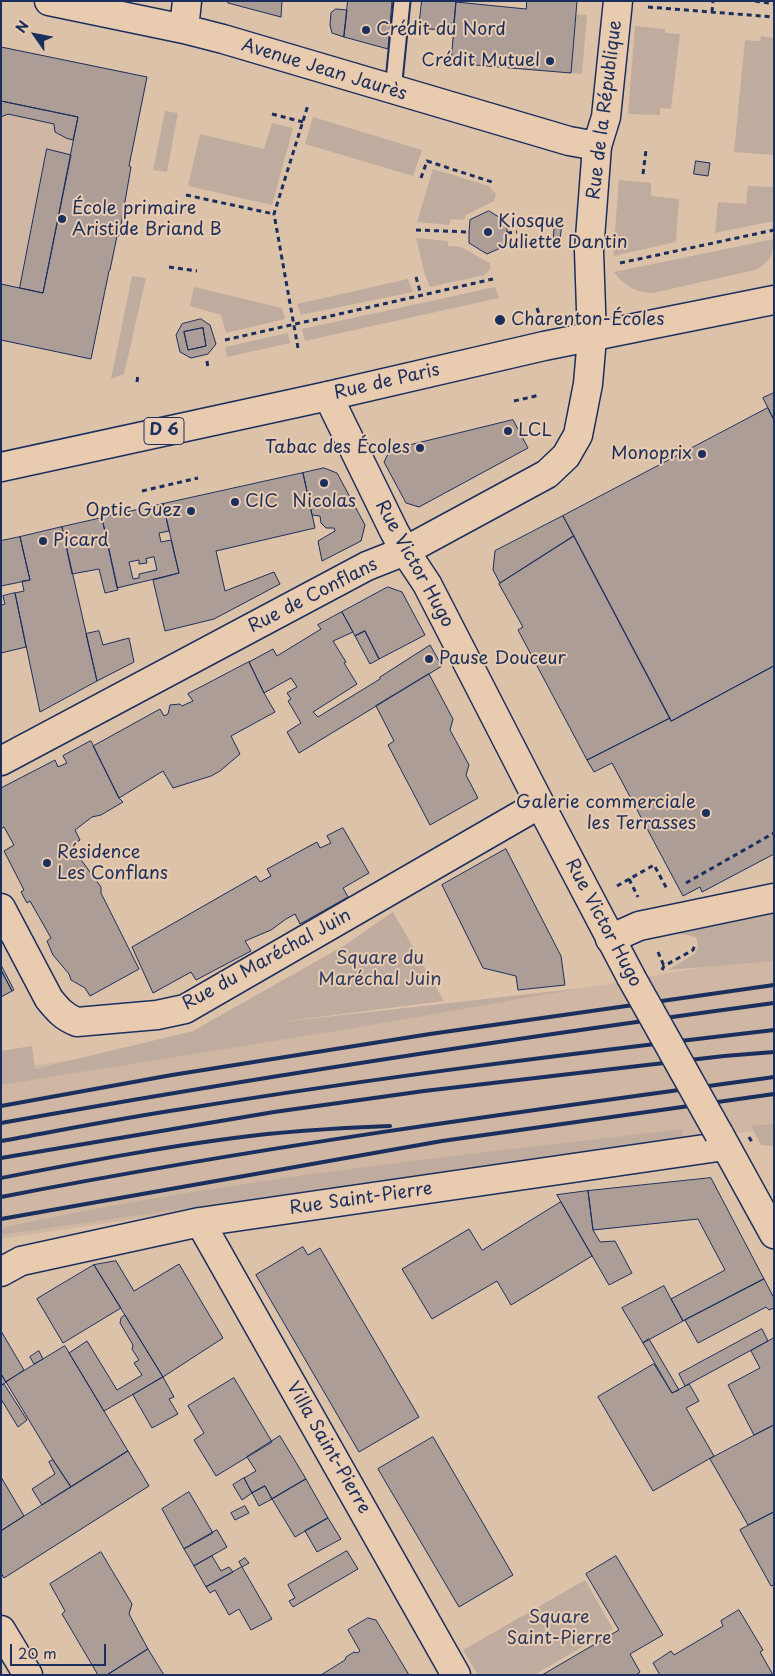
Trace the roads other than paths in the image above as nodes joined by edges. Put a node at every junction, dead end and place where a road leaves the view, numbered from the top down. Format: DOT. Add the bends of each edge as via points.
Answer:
graph roads {
  1 [pos="49,1"];
  2 [pos="188,1"];
  3 [pos="402,1"];
  4 [pos="618,3"];
  5 [pos="184,29"];
  6 [pos="393,91"];
  7 [pos="597,146"];
  8 [pos="774,300"];
  9 [pos="592,338"];
  10 [pos="328,396"];
  11 [pos="1,468"];
  12 [pos="405,551"];
  13 [pos="1,761"];
  14 [pos="540,804"];
  15 [pos="774,898"];
  16 [pos="1,908"];
  17 [pos="610,939"];
  18 [pos="722,1140"];
  19 [pos="200,1222"];
  20 [pos="774,1234"];
  21 [pos="1,1272"];
  22 [pos="1,1630"];
  23 [pos="28,1675"];
  24 [pos="456,1675"];
  1 -- 5 [label="street, Avenue Jean Jaurès"];
  2 -- 5 [label="street"];
  3 -- 6 [label="lane"];
  4 -- 7 [label="street, Rue de la République" via="606,117"];
  5 -- 6 [label="street, Avenue Jean Jaurès"];
  6 -- 7 [label="street, Avenue Jean Jaurès"];
  7 -- 9 [label="street, Rue de la République" via="589,251"];
  8 -- 9 [label="street, Rue de Paris"];
  9 -- 10 [label="street, Rue de Paris / D 6"];
  9 -- 12 [label="street, Rue de Conflans" via="588,384 578,435 566,456 547,474"];
  10 -- 11 [label="street, Rue de Paris / D 6"];
  10 -- 12 [label="street, Rue Victor Hugo"];
  12 -- 13 [label="street, Rue de Conflans" via="367,566"];
  12 -- 14 [label="street, Rue Victor Hugo" via="427,584"];
  14 -- 16 [label="street, Rue du Maréchal Juin" via="185,1009 157,1015 77,1022 67,1019 49,999"];
  14 -- 17 [label="street, Rue Victor Hugo"];
  15 -- 17 [label="street" via="639,926"];
  17 -- 18 [label="street, Rue Victor Hugo, bridge"];
  18 -- 19 [label="street, Rue Saint-Pierre"];
  18 -- 20 [label="street, Rue Victor Hugo"];
  19 -- 21 [label="street, Rue Saint-Pierre" via="22,1261"];
  19 -- 24 [label="street, Villa Saint-Pierre"];
  22 -- 23 [label="street"];
}
